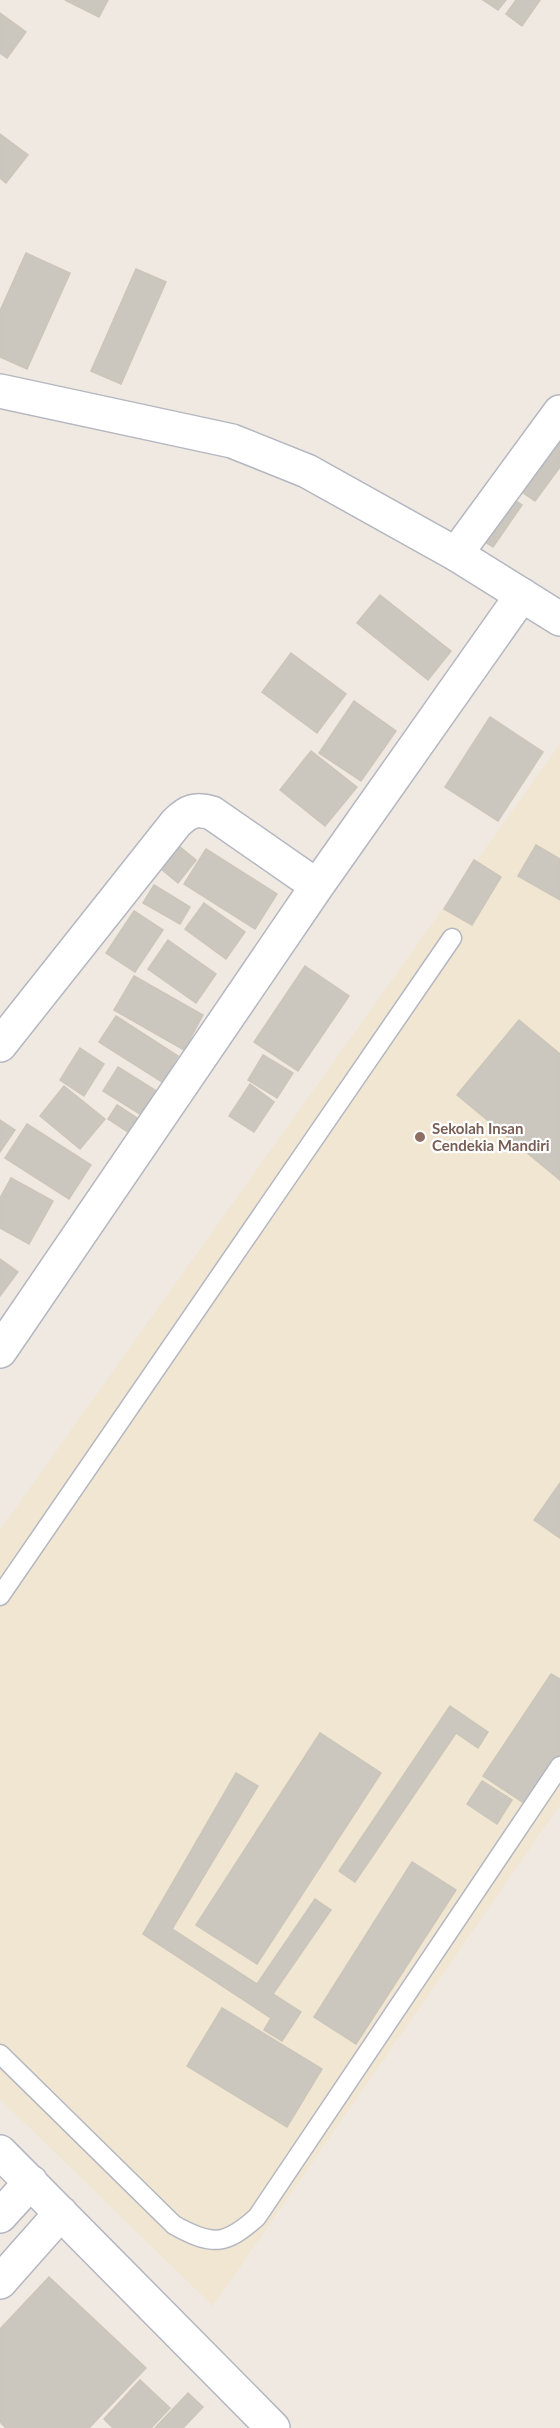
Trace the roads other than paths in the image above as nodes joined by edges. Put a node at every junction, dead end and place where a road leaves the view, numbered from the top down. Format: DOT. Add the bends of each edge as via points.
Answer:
graph roads {
  1 [pos="0,391"];
  2 [pos="560,412"];
  3 [pos="456,554"];
  4 [pos="522,595"];
  5 [pos="560,618"];
  6 [pos="317,886"];
  7 [pos="452,938"];
  8 [pos="0,1045"];
  9 [pos="0,1351"];
  10 [pos="0,1596"];
  11 [pos="560,1766"];
  12 [pos="0,2054"];
  13 [pos="0,2152"];
  14 [pos="31,2182"];
  15 [pos="61,2213"];
  16 [pos="0,2216"];
  17 [pos="0,2282"];
  18 [pos="273,2428"];
  1 -- 3 [label="street" via="231,441 307,471"];
  2 -- 3 [label="street"];
  3 -- 4 [label="street"];
  4 -- 5 [label="street"];
  4 -- 6 [label="street"];
  6 -- 8 [label="street" via="212,813 187,812"];
  6 -- 9 [label="street"];
  7 -- 10 [label="lane"];
  11 -- 12 [label="lane" via="257,2217 237,2235 222,2241 198,2238 174,2225"];
  13 -- 14 [label="street"];
  14 -- 15 [label="street"];
  14 -- 16 [label="street"];
  15 -- 17 [label="street"];
  15 -- 18 [label="street"];
}
